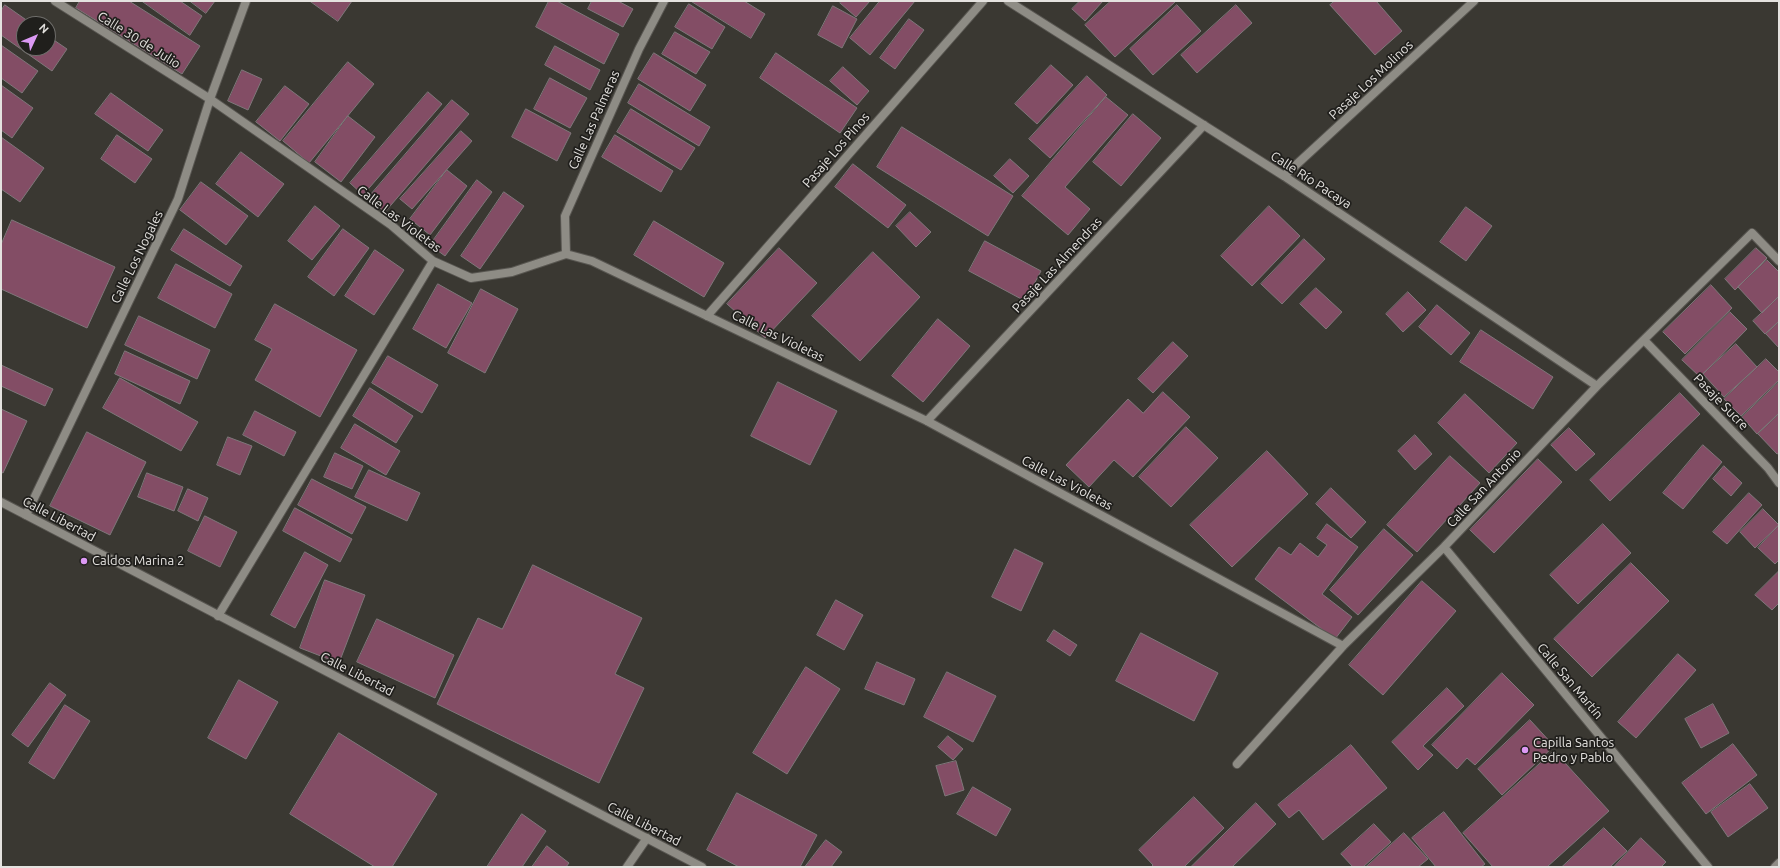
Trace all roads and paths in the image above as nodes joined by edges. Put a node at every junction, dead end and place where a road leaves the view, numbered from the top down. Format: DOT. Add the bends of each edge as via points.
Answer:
graph roads {
  1 [pos="55,1"];
  2 [pos="246,1"];
  3 [pos="664,1"];
  4 [pos="984,1"];
  5 [pos="1008,1"];
  6 [pos="1474,1"];
  7 [pos="210,99"];
  8 [pos="1204,125"];
  9 [pos="1284,176"];
  10 [pos="566,254"];
  11 [pos="433,261"];
  12 [pos="1779,261"];
  13 [pos="707,316"];
  14 [pos="1644,340"];
  15 [pos="1597,386"];
  16 [pos="927,421"];
  17 [pos="1779,483"];
  18 [pos="1,502"];
  19 [pos="26,515"];
  20 [pos="1444,548"];
  21 [pos="218,616"];
  22 [pos="1343,646"];
  23 [pos="1237,764"];
  24 [pos="647,838"];
  25 [pos="1779,863"];
  26 [pos="627,867"];
  27 [pos="702,867"];
  28 [pos="1708,867"];
  29 [pos="1775,867"];
  1 -- 7 [label="street, Calle 30 de Julio"];
  2 -- 7 [label="street, Calle Los Nogales"];
  3 -- 10 [label="street, Calle Las Palmeras" via="633,63 565,216"];
  4 -- 13 [label="street, Pasaje Los Pinos"];
  5 -- 8 [label="street, Calle Río Pacaya"];
  6 -- 9 [label="street, Pasaje Los Molinos"];
  7 -- 11 [label="street, Calle Las Violetas" via="391,225"];
  7 -- 19 [label="street, Calle Los Nogales" via="178,199"];
  8 -- 9 [label="street, Calle Río Pacaya"];
  8 -- 16 [label="street, Pasaje Las Almendras"];
  9 -- 15 [label="street, Calle Río Pacaya"];
  10 -- 11 [label="street, Calle Las Violetas" via="512,272 471,278"];
  10 -- 13 [label="street, Calle Las Violetas" via="592,261"];
  11 -- 21 [label="street"];
  12 -- 14 [label="street, Calle San Antonio" via="1752,233"];
  13 -- 16 [label="street, Calle Las Violetas"];
  14 -- 15 [label="street, Calle San Antonio"];
  14 -- 17 [label="street, Pasaje Sucre" via="1768,468"];
  15 -- 20 [label="street, Calle San Antonio"];
  16 -- 22 [label="street, Calle Las Violetas"];
  18 -- 19 [label="street, Calle Libertad"];
  19 -- 21 [label="street, Calle Libertad"];
  20 -- 22 [label="street, Calle San Antonio"];
  20 -- 28 [label="street, Calle San Martín"];
  21 -- 24 [label="street, Calle Libertad"];
  22 -- 23 [label="street, Calle San Antonio"];
  24 -- 26 [label="street"];
  24 -- 27 [label="street, Calle Libertad"];
  25 -- 29 [label="street"];
}
